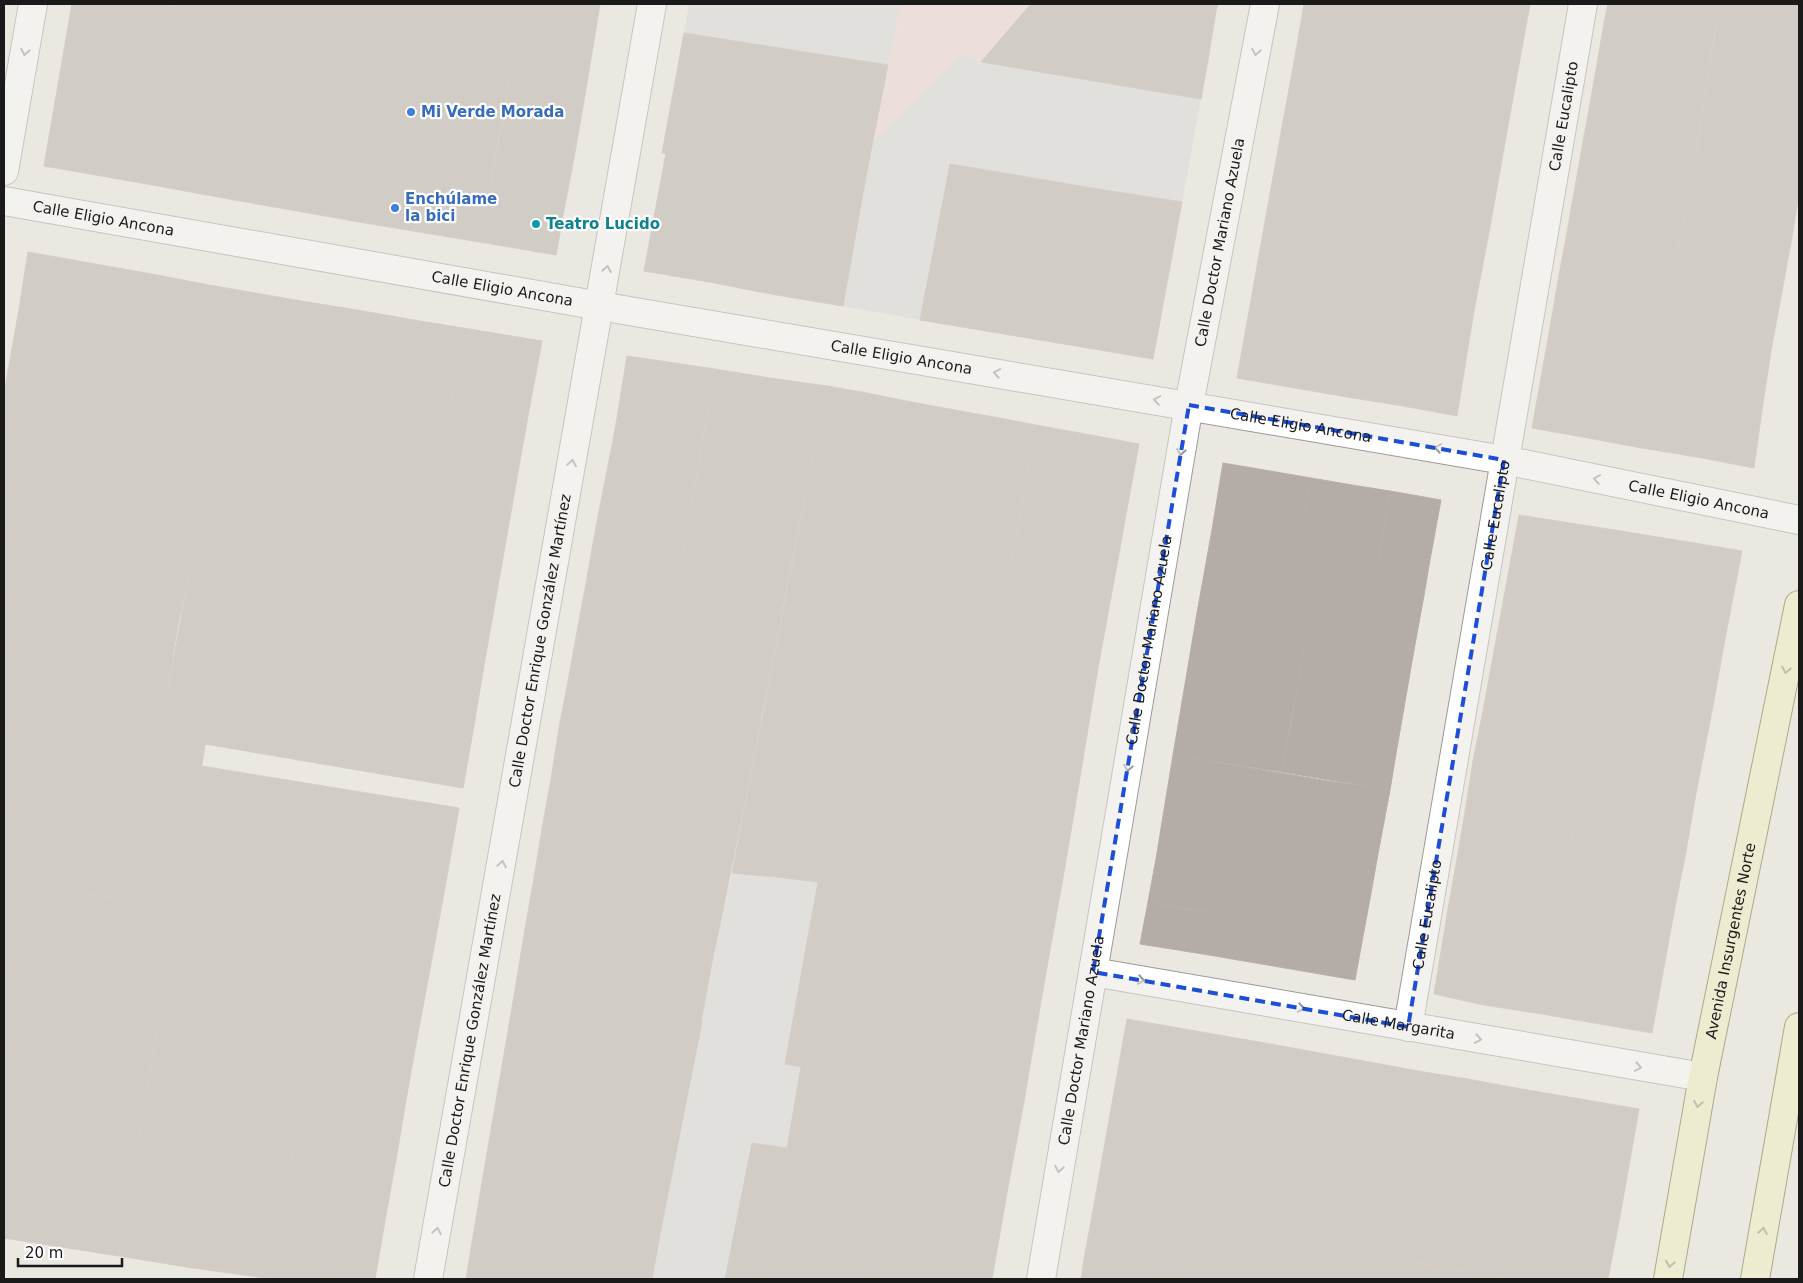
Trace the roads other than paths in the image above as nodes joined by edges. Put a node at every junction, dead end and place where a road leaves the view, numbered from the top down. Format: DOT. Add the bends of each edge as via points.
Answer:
graph roads {
  1 [pos="33,4"];
  2 [pos="652,4"];
  3 [pos="1265,4"];
  4 [pos="1583,4"];
  5 [pos="4,171"];
  6 [pos="4,202"];
  7 [pos="600,306"];
  8 [pos="1189,405"];
  9 [pos="1504,460"];
  10 [pos="1799,520"];
  11 [pos="1799,605"];
  12 [pos="1093,972"];
  13 [pos="1408,1027"];
  14 [pos="1799,1027"];
  15 [pos="1703,1077"];
  16 [pos="428,1279"];
  17 [pos="1041,1279"];
  18 [pos="1668,1279"];
  19 [pos="1755,1279"];
  1 -- 5 [label="street, one-way"];
  7 -- 2 [label="street, Calle Doctor Enrique González Martínez, one-way"];
  3 -- 8 [label="street, Calle Doctor Mariano Azuela, one-way"];
  4 -- 9 [label="street, Calle Eucalipto"];
  6 -- 7 [label="street, Calle Eligio Ancona"];
  8 -- 7 [label="street, Calle Eligio Ancona, one-way"];
  16 -- 7 [label="street, Calle Doctor Enrique González Martínez, one-way"];
  9 -- 8 [label="street, Calle Eligio Ancona, one-way"];
  8 -- 12 [label="street, Calle Doctor Mariano Azuela, one-way"];
  10 -- 9 [label="street, Calle Eligio Ancona, one-way"];
  9 -- 13 [label="street, Calle Eucalipto"];
  11 -- 15 [label="main road, Avenida Insurgentes Norte, one-way"];
  12 -- 13 [label="street, Calle Margarita, one-way"];
  12 -- 17 [label="street, Calle Doctor Mariano Azuela, one-way"];
  13 -- 15 [label="street, Calle Margarita, one-way"];
  19 -- 14 [label="main road, one-way"];
  15 -- 18 [label="main road, Avenida Insurgentes Norte, one-way"];
}
